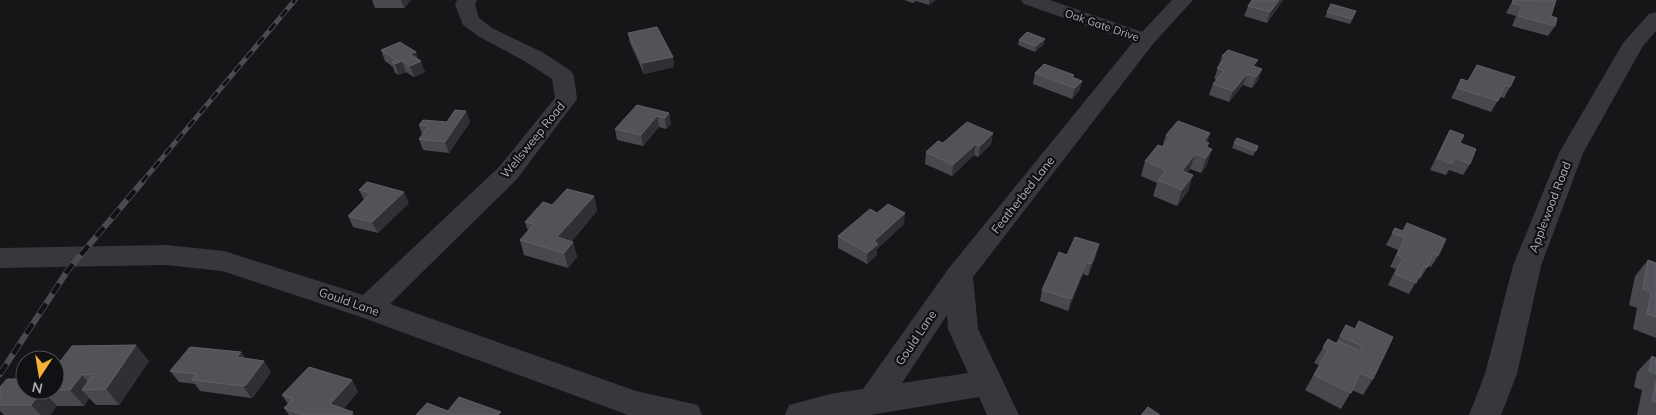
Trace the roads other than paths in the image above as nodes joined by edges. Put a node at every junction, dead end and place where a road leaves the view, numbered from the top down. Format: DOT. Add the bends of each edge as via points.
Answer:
graph roads {
  1 [pos="467,0"];
  2 [pos="1031,0"];
  3 [pos="1183,0"];
  4 [pos="1656,18"];
  5 [pos="1146,40"];
  6 [pos="0,258"];
  7 [pos="959,276"];
  8 [pos="368,308"];
  9 [pos="988,383"];
  10 [pos="873,402"];
  11 [pos="686,415"];
  12 [pos="801,415"];
  13 [pos="1003,415"];
  14 [pos="1485,415"];
  1 -- 8 [label="street, Wellsweep Road" via="465,5 470,21 563,76 566,99 508,172"];
  2 -- 5 [label="street, Oak Gate Drive"];
  3 -- 5 [label="street, Featherbed Lane"];
  4 -- 14 [label="street, Applewood Road" via="1634,42 1571,153 1527,266 1501,374"];
  5 -- 7 [label="street, Featherbed Lane"];
  6 -- 8 [label="street, Gould Lane" via="166,256 224,260"];
  7 -- 9 [label="street" via="963,329"];
  7 -- 10 [label="street, Gould Lane"];
  8 -- 11 [label="street, Gould Lane" via="635,404"];
  9 -- 10 [label="street"];
  9 -- 13 [label="street"];
  10 -- 12 [label="street"];
}
